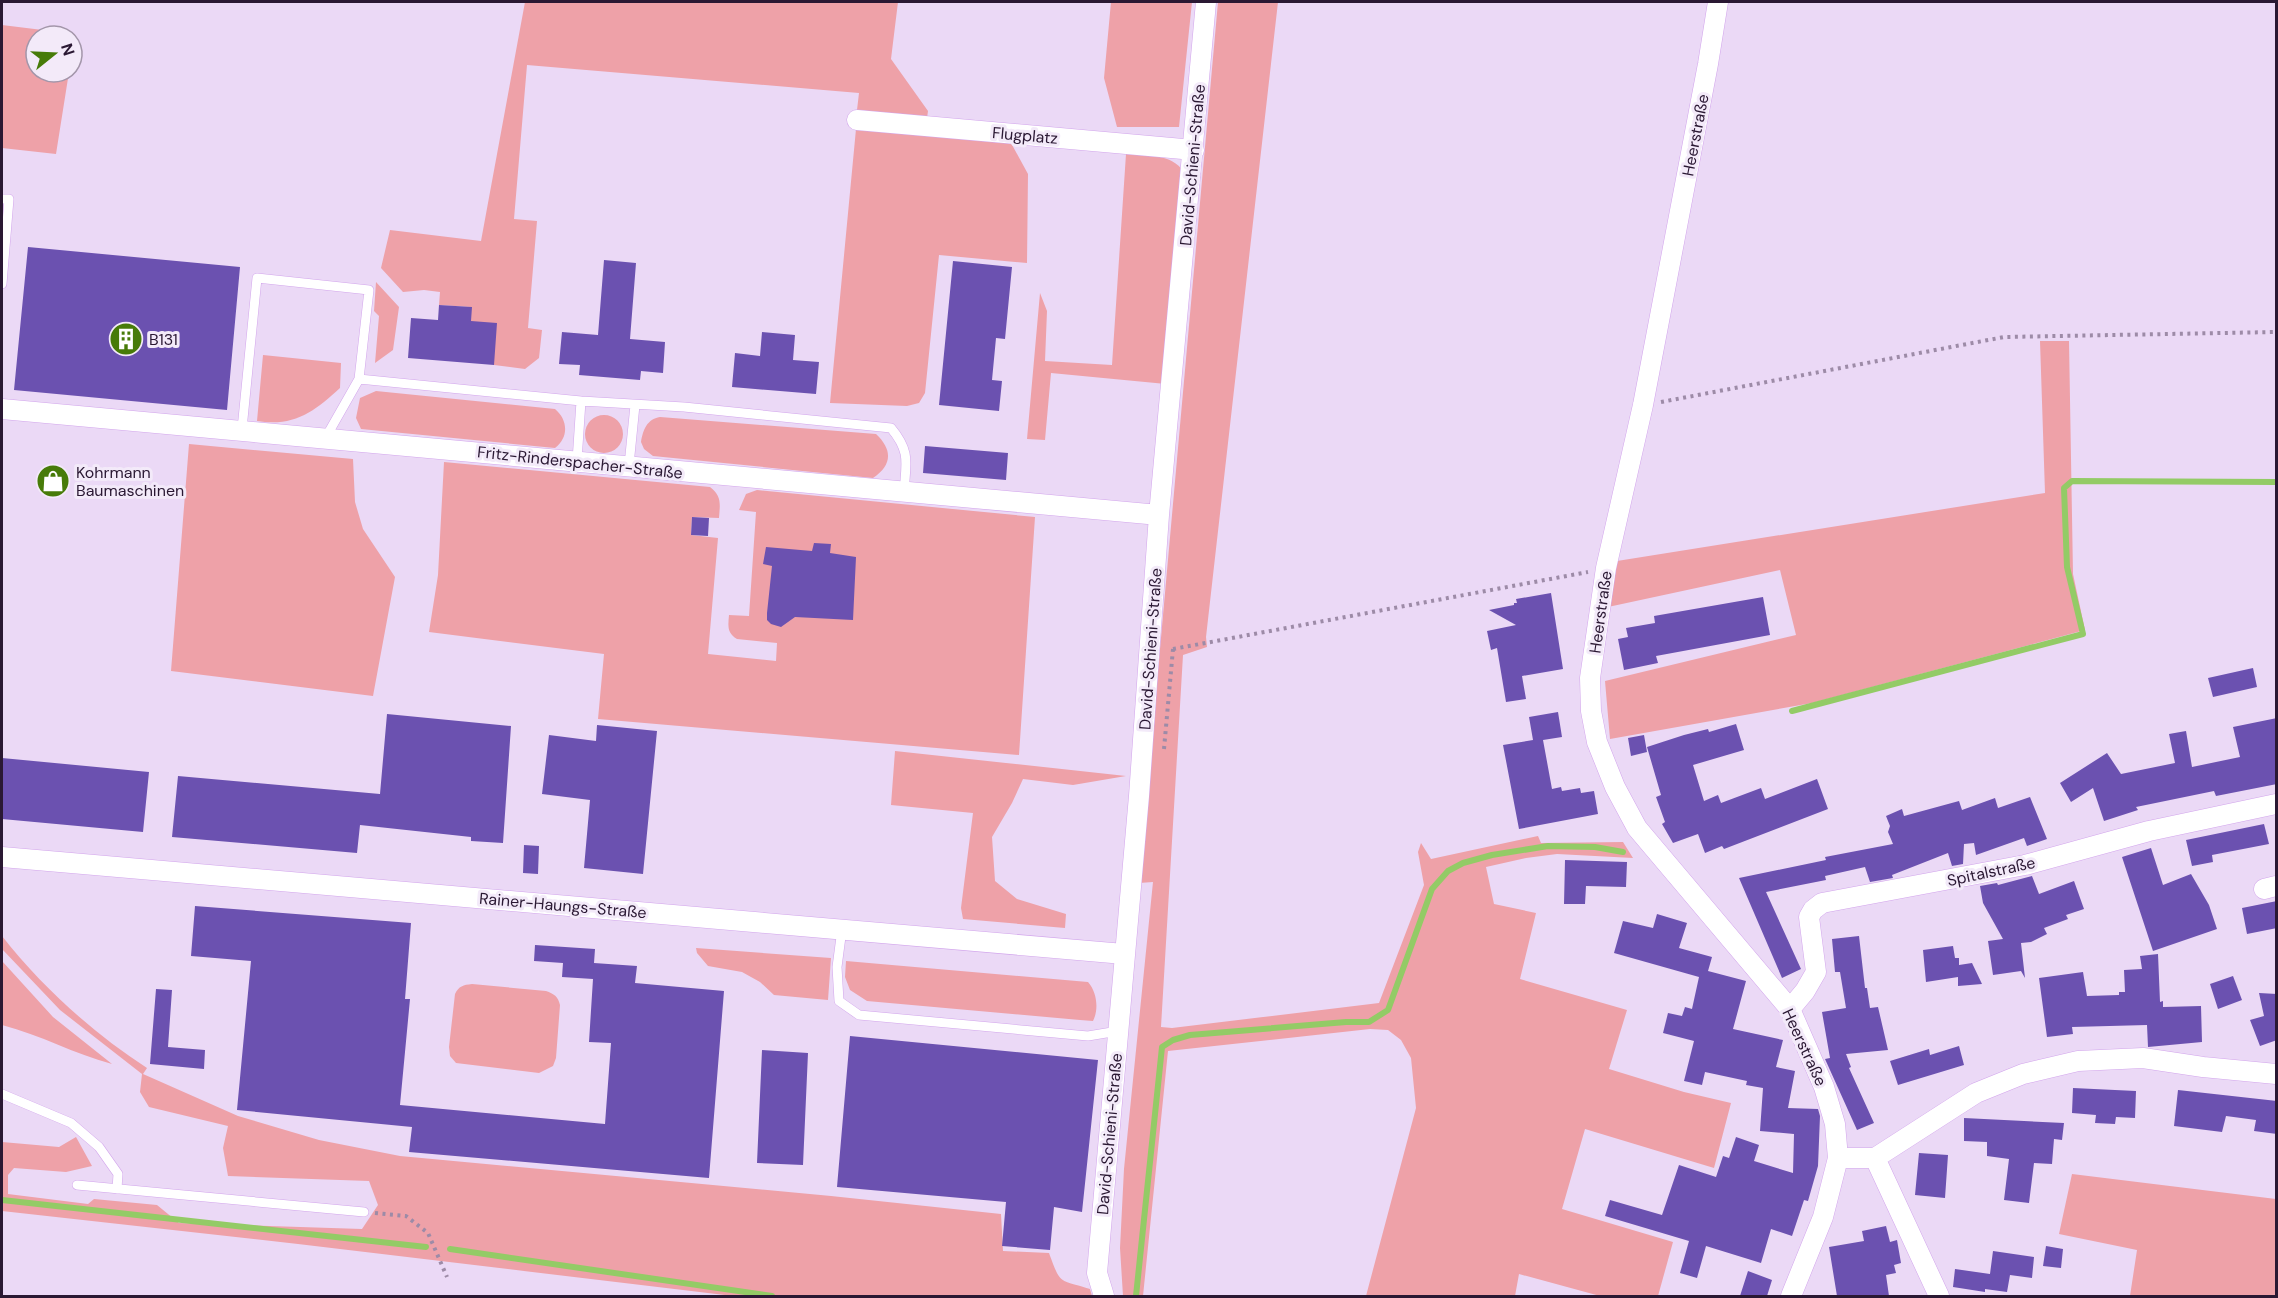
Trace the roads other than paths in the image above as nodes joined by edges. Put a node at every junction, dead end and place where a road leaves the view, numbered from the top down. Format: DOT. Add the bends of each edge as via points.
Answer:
graph roads {
  1 [pos="1206,2"];
  2 [pos="1718,2"];
  3 [pos="857,120"];
  4 [pos="1194,150"];
  5 [pos="2,199"];
  6 [pos="2,284"];
  7 [pos="359,379"];
  8 [pos="581,401"];
  9 [pos="635,405"];
  10 [pos="2,408"];
  11 [pos="242,429"];
  12 [pos="326,437"];
  13 [pos="577,461"];
  14 [pos="629,465"];
  15 [pos="904,492"];
  16 [pos="1159,515"];
  17 [pos="2277,804"];
  18 [pos="2,857"];
  19 [pos="842,929"];
  20 [pos="1124,954"];
  21 [pos="1790,1008"];
  22 [pos="1118,1031"];
  23 [pos="2277,1074"];
  24 [pos="2,1094"];
  25 [pos="1838,1158"];
  26 [pos="1875,1158"];
  27 [pos="77,1185"];
  28 [pos="117,1189"];
  29 [pos="364,1212"];
  30 [pos="1104,1296"];
  31 [pos="1791,1296"];
  32 [pos="1939,1296"];
  1 -- 4 [label="street, David-Schieni-Straße"];
  2 -- 21 [label="street, Heerstraße" via="1643,405 1606,568 1590,678 1591,711 1610,776 1637,828"];
  3 -- 4 [label="street, Flugplatz"];
  4 -- 16 [label="street, David-Schieni-Straße"];
  5 -- 6 [label="lane" via="9,200"];
  7 -- 8 [label="lane"];
  7 -- 11 [label="lane" via="369,290 257,278"];
  7 -- 12 [label="lane"];
  8 -- 9 [label="lane"];
  8 -- 13 [label="lane"];
  9 -- 14 [label="lane"];
  9 -- 15 [label="lane" via="684,406 891,428 903,442 907,460"];
  10 -- 11 [label="street, Fritz-Rinderspacher-Straße"];
  11 -- 12 [label="street, Fritz-Rinderspacher-Straße"];
  12 -- 13 [label="street, Fritz-Rinderspacher-Straße"];
  13 -- 14 [label="street, Fritz-Rinderspacher-Straße"];
  14 -- 15 [label="street, Fritz-Rinderspacher-Straße"];
  15 -- 16 [label="street, Fritz-Rinderspacher-Straße"];
  16 -- 20 [label="street, David-Schieni-Straße"];
  17 -- 21 [label="street, Spitalstraße" via="2149,831 2025,865 1822,903 1809,917 1816,972"];
  18 -- 19 [label="street, Rainer-Haungs-Straße"];
  19 -- 20 [label="street, Rainer-Haungs-Straße"];
  19 -- 22 [label="lane" via="837,967 839,1001 858,1015 1088,1036"];
  20 -- 22 [label="street, David-Schieni-Straße"];
  21 -- 25 [label="street, Heerstraße" via="1824,1087 1835,1125"];
  22 -- 30 [label="street, David-Schieni-Straße" via="1097,1272"];
  23 -- 26 [label="street" via="2143,1058 2078,1060 2023,1074 1976,1093"];
  24 -- 28 [label="lane" via="71,1123 99,1147 118,1174"];
  25 -- 26 [label="street"];
  25 -- 31 [label="street, Heerstraße" via="1823,1217"];
  26 -- 32 [label="street"];
  27 -- 28 [label="lane"];
  28 -- 29 [label="lane"];
}
